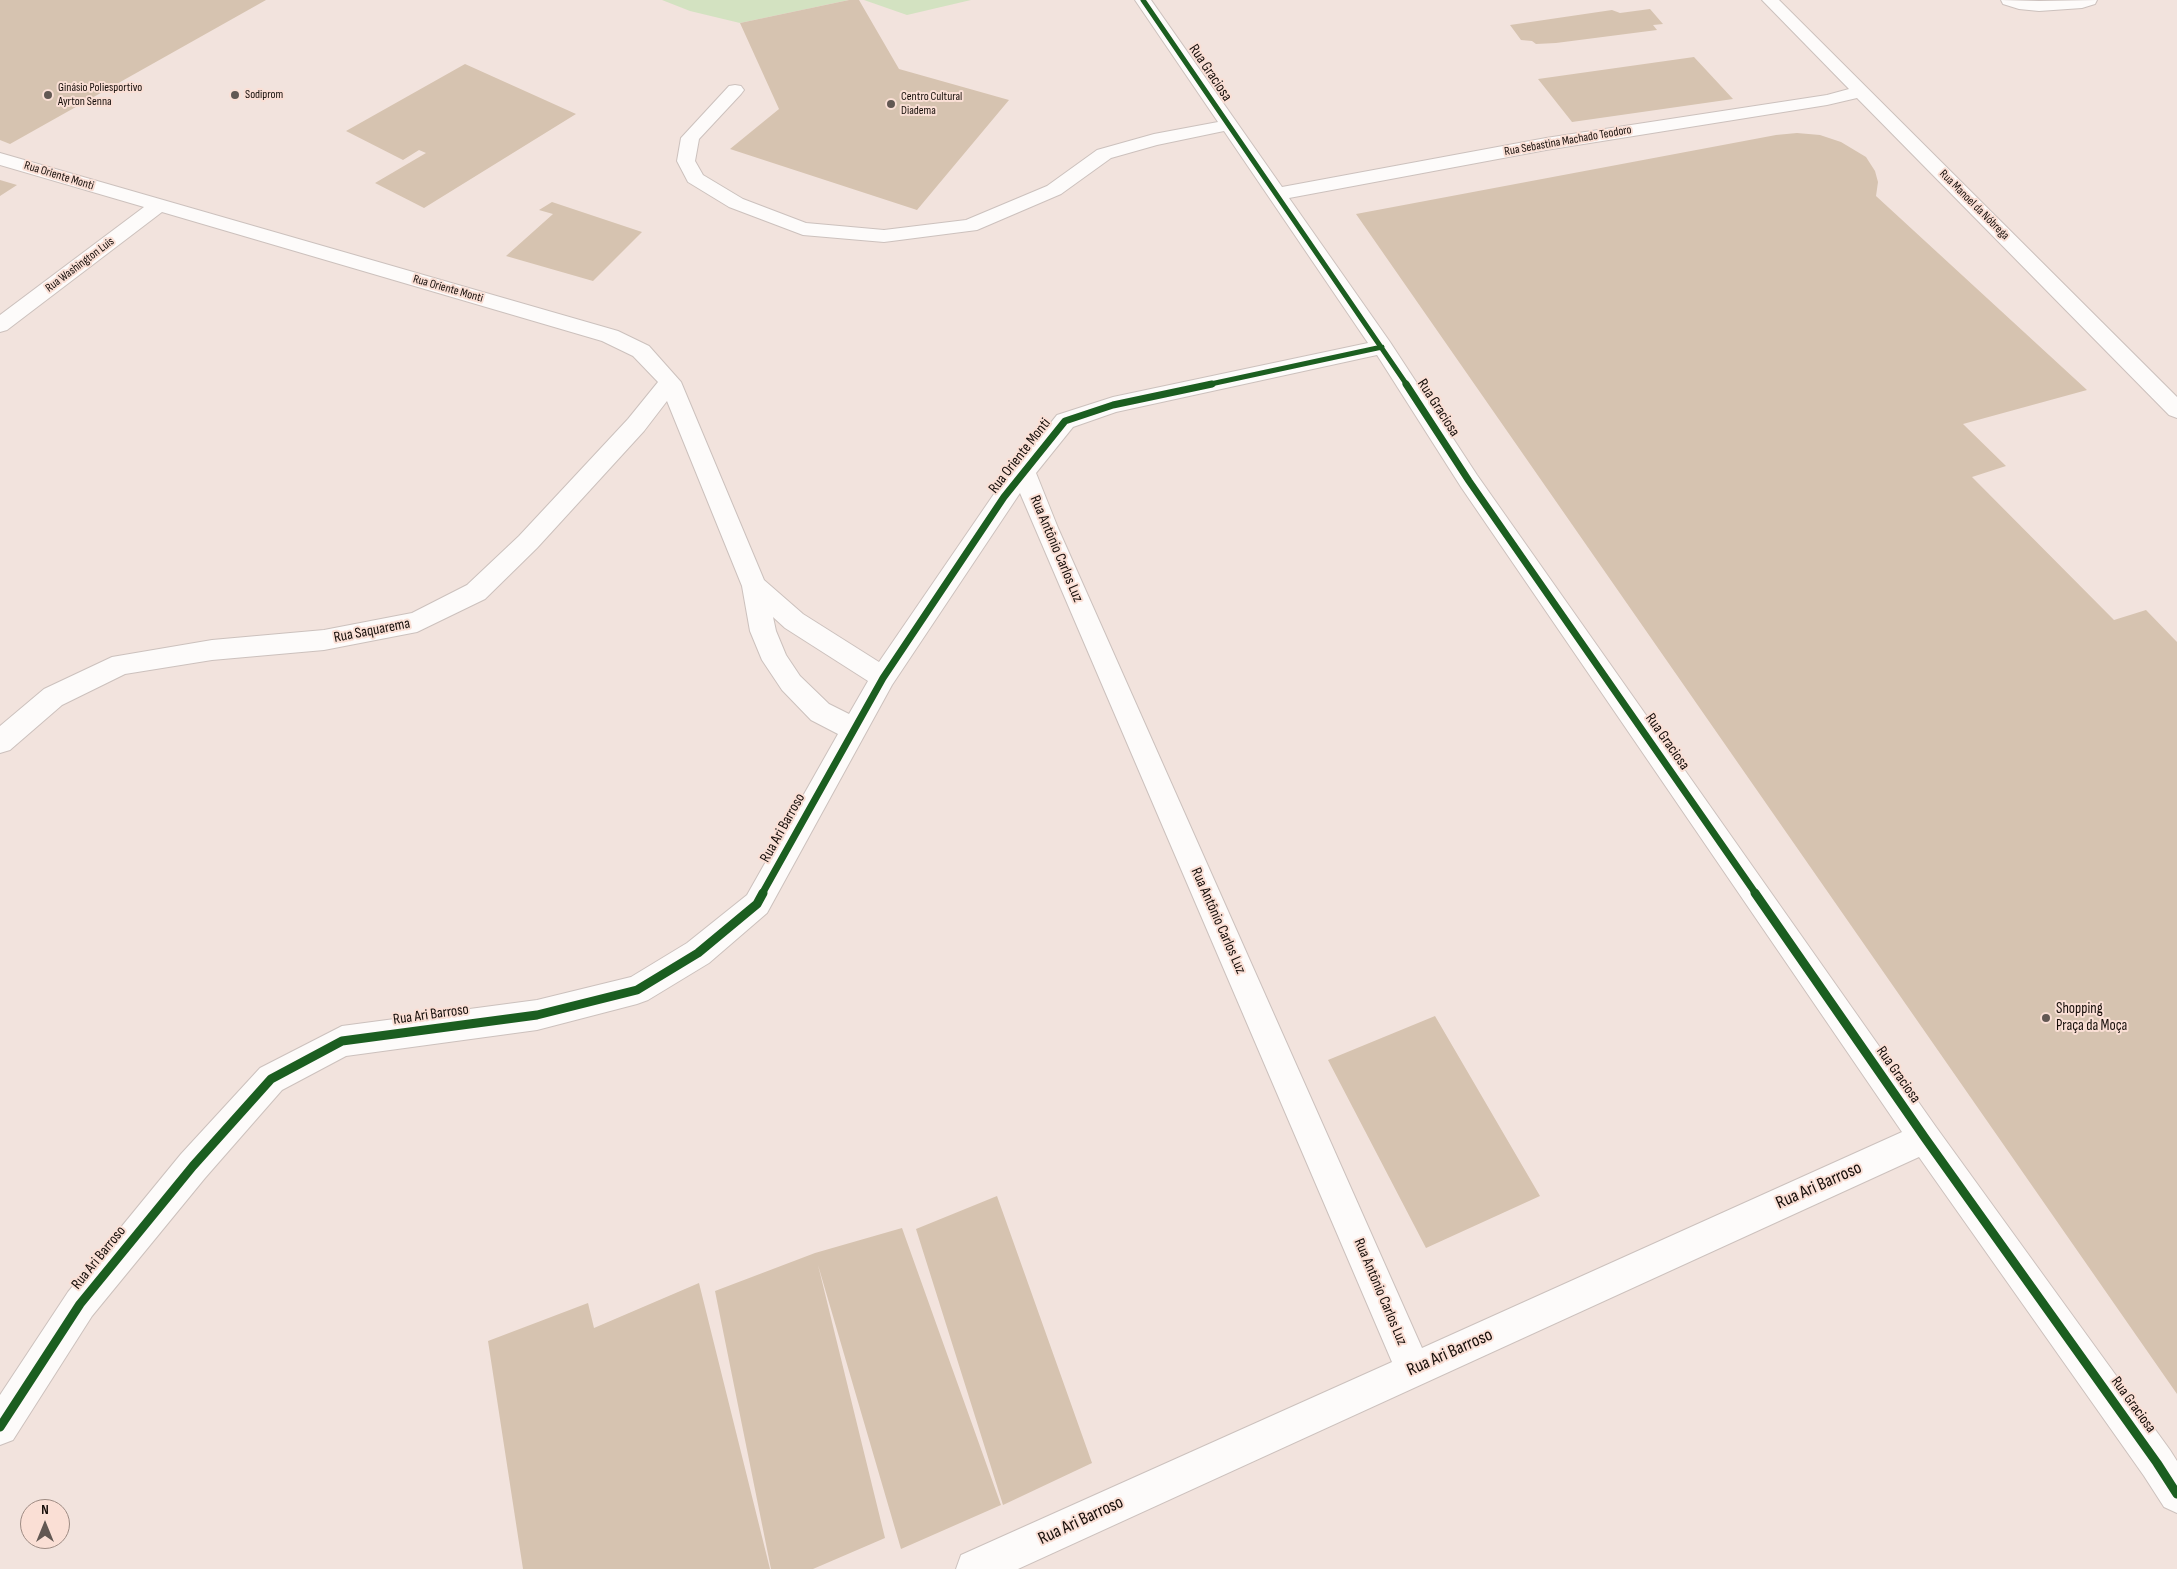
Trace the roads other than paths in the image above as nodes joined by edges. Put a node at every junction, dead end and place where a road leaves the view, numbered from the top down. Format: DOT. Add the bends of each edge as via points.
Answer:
graph roads {
  1 [pos="1143,0"];
  2 [pos="1770,0"];
  3 [pos="2009,0"];
  4 [pos="2088,0"];
  5 [pos="735,90"];
  6 [pos="1860,92"];
  7 [pos="1229,125"];
  8 [pos="0,159"];
  9 [pos="1277,194"];
  10 [pos="159,205"];
  11 [pos="0,325"];
  12 [pos="1382,347"];
  13 [pos="670,382"];
  14 [pos="2177,410"];
  15 [pos="1024,472"];
  16 [pos="754,586"];
  17 [pos="883,678"];
  18 [pos="854,730"];
  19 [pos="0,742"];
  20 [pos="1925,1138"];
  21 [pos="1413,1370"];
  22 [pos="0,1427"];
  23 [pos="2177,1494"];
  24 [pos="975,1569"];
  1 -- 7 [label="street, Rua Graciosa"];
  2 -- 6 [label="street, Rua Manoel da Nóbrega"];
  3 -- 4 [label="street" via="2039,6"];
  5 -- 7 [label="street" via="690,138 686,161 695,178 736,203 802,229 884,236 970,226 1054,190 1104,154"];
  6 -- 9 [label="street, Rua Sebastina Machado Teodoro" via="1827,100 1546,144"];
  6 -- 14 [label="street, Rua Manoel da Nóbrega"];
  7 -- 9 [label="street, Rua Graciosa"];
  8 -- 10 [label="street, Rua Oriente Monti"];
  9 -- 12 [label="street, Rua Graciosa"];
  10 -- 11 [label="street, Rua Washington Luis"];
  10 -- 13 [label="street, Rua Oriente Monti" via="610,336 641,350"];
  12 -- 15 [label="street, Rua Oriente Monti" via="1113,405 1065,421"];
  12 -- 20 [label="street, Rua Graciosa" via="1475,489"];
  13 -- 16 [label="street, Rua Oriente Monti"];
  13 -- 19 [label="street, Rua Saquarema" via="623,440 528,542 476,592 417,622 324,640 212,650 121,664 53,697"];
  15 -- 17 [label="street, Rua Oriente Monti"];
  15 -- 21 [label="street, Rua Antônio Carlos Luz"];
  16 -- 17 [label="street, Rua Oriente Monti" via="794,622"];
  16 -- 18 [label="street, Rua Oriente Monti" via="763,631 775,660 791,683 820,712"];
  17 -- 18 [label="street, Rua Ari Barroso"];
  18 -- 22 [label="street, Rua Ari Barroso" via="757,904 698,953 637,990 537,1015 342,1041 271,1079 193,1166 80,1304"];
  20 -- 21 [label="street, Rua Ari Barroso"];
  20 -- 23 [label="street, Rua Graciosa"];
  21 -- 24 [label="street, Rua Ari Barroso"];
}
